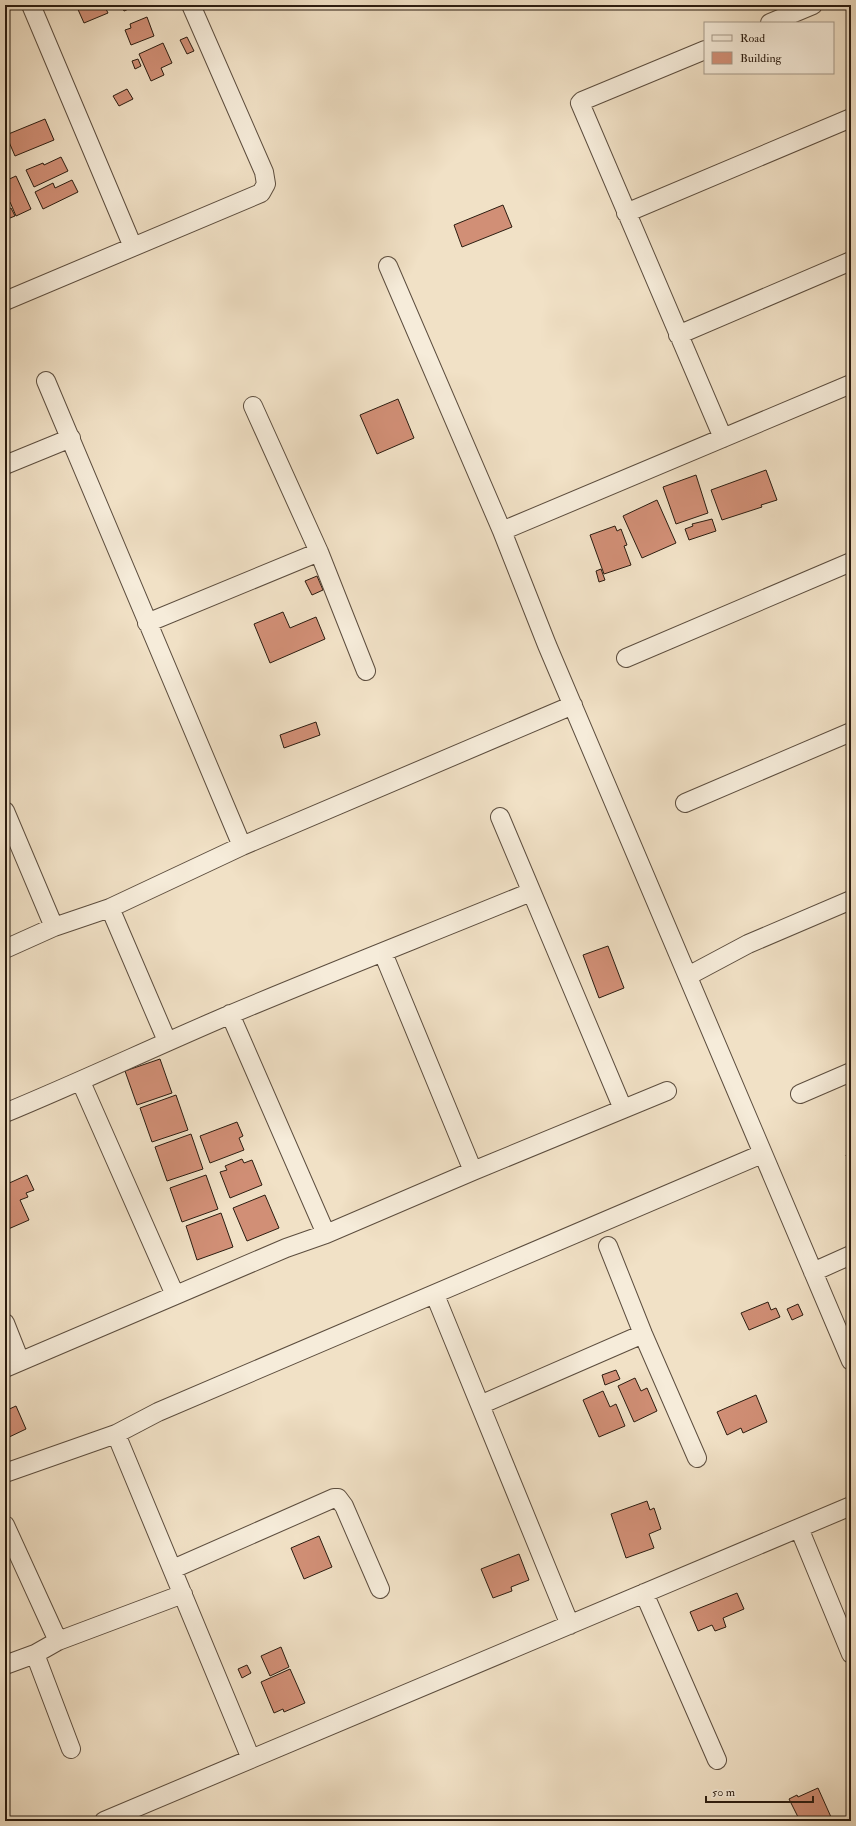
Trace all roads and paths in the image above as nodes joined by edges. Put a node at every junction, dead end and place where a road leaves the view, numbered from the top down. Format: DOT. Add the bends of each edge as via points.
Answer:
graph roads {
  1 [pos="31,5"];
  2 [pos="191,5"];
  3 [pos="813,5"];
  4 [pos="772,22"];
  5 [pos="704,50"];
  6 [pos="851,118"];
  7 [pos="626,213"];
  8 [pos="133,247"];
  9 [pos="851,261"];
  10 [pos="388,266"];
  11 [pos="5,300"];
  12 [pos="678,335"];
  13 [pos="46,381"];
  14 [pos="851,384"];
  15 [pos="253,406"];
  16 [pos="71,438"];
  17 [pos="723,438"];
  18 [pos="5,466"];
  19 [pos="502,531"];
  20 [pos="319,552"];
  21 [pos="851,562"];
  22 [pos="147,623"];
  23 [pos="626,658"];
  24 [pos="366,672"];
  25 [pos="573,705"];
  26 [pos="851,732"];
  27 [pos="685,803"];
  28 [pos="5,811"];
  29 [pos="500,817"];
  30 [pos="242,846"];
  31 [pos="531,892"];
  32 [pos="851,900"];
  33 [pos="110,908"];
  34 [pos="54,928"];
  35 [pos="5,949"];
  36 [pos="383,953"];
  37 [pos="688,976"];
  38 [pos="230,1014"];
  39 [pos="167,1042"];
  40 [pos="851,1072"];
  41 [pos="81,1082"];
  42 [pos="667,1091"];
  43 [pos="800,1094"];
  44 [pos="623,1109"];
  45 [pos="5,1113"];
  46 [pos="762,1154"];
  47 [pos="473,1171"];
  48 [pos="326,1234"];
  49 [pos="608,1246"];
  50 [pos="851,1255"];
  51 [pos="813,1272"];
  52 [pos="435,1295"];
  53 [pos="175,1296"];
  54 [pos="5,1323"];
  55 [pos="643,1334"];
  56 [pos="851,1361"];
  57 [pos="13,1364"];
  58 [pos="480,1406"];
  59 [pos="116,1434"];
  60 [pos="697,1458"];
  61 [pos="5,1473"];
  62 [pos="851,1506"];
  63 [pos="5,1526"];
  64 [pos="799,1528"];
  65 [pos="173,1569"];
  66 [pos="380,1588"];
  67 [pos="644,1593"];
  68 [pos="183,1594"];
  69 [pos="570,1625"];
  70 [pos="58,1641"];
  71 [pos="35,1654"];
  72 [pos="851,1654"];
  73 [pos="5,1665"];
  74 [pos="71,1749"];
  75 [pos="251,1759"];
  76 [pos="717,1760"];
  77 [pos="104,1821"];
  1 -- 8 [label="street"];
  2 -- 8 [label="street" via="264,172 266,184 261,193"];
  3 -- 4 [label="street"];
  5 -- 7 [label="street" via="580,104"];
  6 -- 7 [label="street"];
  7 -- 12 [label="street"];
  8 -- 11 [label="street"];
  9 -- 12 [label="street"];
  10 -- 19 [label="street"];
  12 -- 17 [label="street"];
  13 -- 16 [label="street"];
  14 -- 17 [label="street"];
  15 -- 20 [label="street"];
  16 -- 18 [label="street"];
  16 -- 22 [label="street"];
  17 -- 19 [label="street"];
  19 -- 25 [label="street"];
  20 -- 22 [label="street"];
  20 -- 24 [label="street"];
  21 -- 23 [label="street"];
  22 -- 30 [label="street"];
  25 -- 30 [label="street"];
  25 -- 37 [label="street"];
  26 -- 27 [label="street"];
  28 -- 34 [label="street"];
  29 -- 31 [label="street"];
  30 -- 33 [label="street"];
  31 -- 36 [label="street"];
  31 -- 44 [label="street"];
  32 -- 37 [label="street" via="748,944"];
  33 -- 34 [label="street"];
  33 -- 39 [label="street"];
  34 -- 35 [label="street"];
  36 -- 38 [label="street"];
  36 -- 47 [label="street"];
  37 -- 46 [label="street"];
  38 -- 39 [label="street"];
  38 -- 48 [label="street"];
  39 -- 41 [label="street"];
  40 -- 43 [label="street"];
  41 -- 45 [label="street"];
  41 -- 53 [label="street"];
  42 -- 44 [label="street"];
  44 -- 47 [label="street"];
  46 -- 51 [label="street"];
  46 -- 52 [label="street"];
  47 -- 48 [label="street"];
  48 -- 53 [label="street" via="286,1248"];
  49 -- 55 [label="street"];
  50 -- 51 [label="street"];
  51 -- 56 [label="street"];
  52 -- 58 [label="street"];
  52 -- 59 [label="street" via="158,1412"];
  53 -- 57 [label="street"];
  54 -- 57 [label="street"];
  55 -- 58 [label="street"];
  55 -- 60 [label="street"];
  58 -- 69 [label="street"];
  59 -- 61 [label="street"];
  59 -- 65 [label="street"];
  62 -- 64 [label="street"];
  63 -- 70 [label="street"];
  64 -- 67 [label="street"];
  64 -- 72 [label="street"];
  65 -- 66 [label="street" via="338,1498 344,1506"];
  65 -- 68 [label="street"];
  67 -- 69 [label="street"];
  67 -- 76 [label="street"];
  68 -- 70 [label="street"];
  68 -- 75 [label="street"];
  69 -- 75 [label="street"];
  70 -- 71 [label="street"];
  71 -- 73 [label="street"];
  71 -- 74 [label="street"];
  75 -- 77 [label="street"];
}
